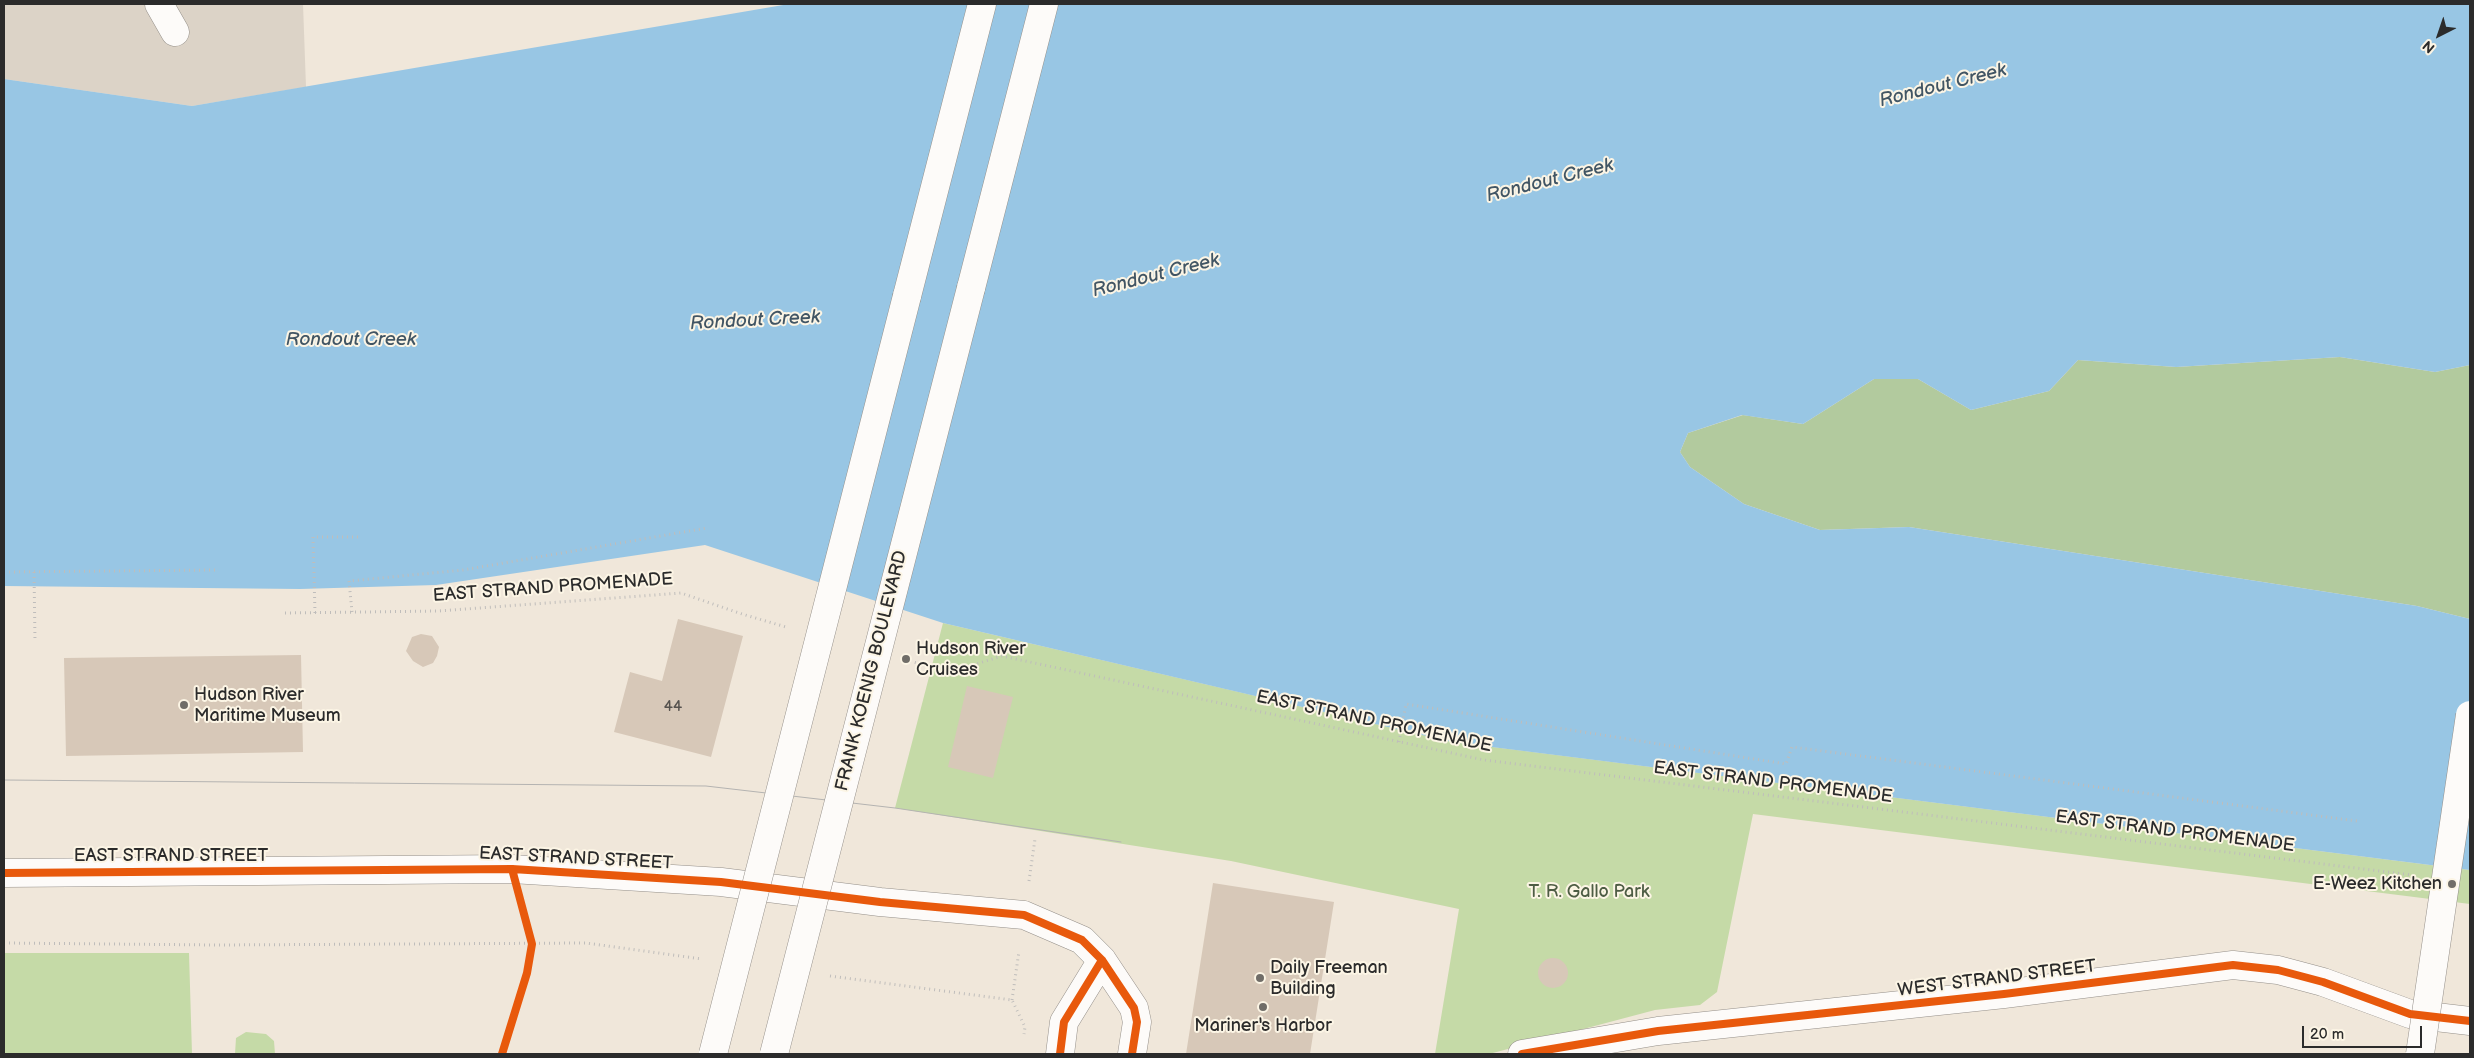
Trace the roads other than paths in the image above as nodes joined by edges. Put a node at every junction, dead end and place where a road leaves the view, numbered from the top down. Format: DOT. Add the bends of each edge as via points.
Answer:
graph roads {
  1 [pos="159,4"];
  2 [pos="982,4"];
  3 [pos="1044,4"];
  4 [pos="175,32"];
  5 [pos="2470,715"];
  6 [pos="4,873"];
  7 [pos="1102,960"];
  8 [pos="2470,1021"];
  9 [pos="713,1054"];
  10 [pos="774,1054"];
  11 [pos="1060,1054"];
  12 [pos="1132,1054"];
  13 [pos="1522,1054"];
  14 [pos="2420,1054"];
  1 -- 4 [label="main road"];
  2 -- 9 [label="main road, bridge"];
  3 -- 10 [label="main road, FRANK KOENIG BOULEVARD, bridge"];
  5 -- 14 [label="main road, bridge"];
  6 -- 7 [label="main road, EAST STRAND STREET" via="512,869 721,882 1024,916 1082,940"];
  7 -- 11 [label="main road" via="1064,1022"];
  7 -- 12 [label="main road, EAST STRAND STREET" via="1134,1008 1137,1022"];
  8 -- 13 [label="main road, WEST STRAND STREET" via="2410,1014 2322,982 2278,970 2233,965 2004,994 1658,1031"];
}
